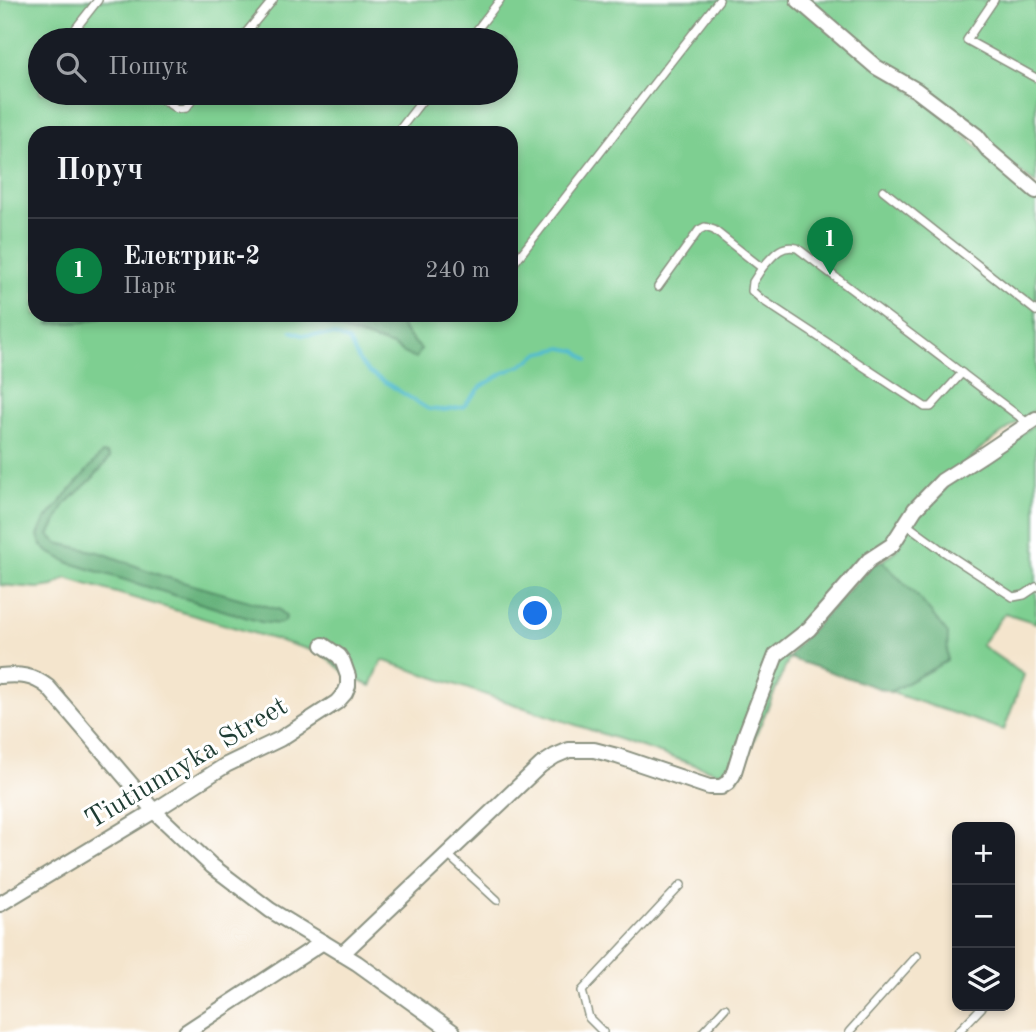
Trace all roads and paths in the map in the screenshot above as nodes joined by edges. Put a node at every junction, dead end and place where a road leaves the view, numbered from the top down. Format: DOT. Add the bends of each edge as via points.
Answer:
graph roads {
  1 [pos="98,0"];
  2 [pos="273,0"];
  3 [pos="500,0"];
  4 [pos="719,0"];
  5 [pos="798,0"];
  6 [pos="993,0"];
  7 [pos="76,28"];
  8 [pos="250,28"];
  9 [pos="478,28"];
  10 [pos="1036,78"];
  11 [pos="171,105"];
  12 [pos="188,105"];
  13 [pos="419,105"];
  14 [pos="402,126"];
  15 [pos="883,190"];
  16 [pos="1036,191"];
  17 [pos="518,258"];
  18 [pos="762,268"];
  19 [pos="658,287"];
  20 [pos="1036,311"];
  21 [pos="962,373"];
  22 [pos="1032,421"];
  23 [pos="906,523"];
  24 [pos="1036,587"];
  25 [pos="323,645"];
  26 [pos="0,676"];
  27 [pos="154,811"];
  28 [pos="447,854"];
  29 [pos="681,886"];
  30 [pos="498,900"];
  31 [pos="0,904"];
  32 [pos="323,942"];
  33 [pos="342,954"];
  34 [pos="917,956"];
  35 [pos="725,1008"];
  36 [pos="978,1011"];
  37 [pos="186,1032"];
  38 [pos="453,1032"];
  39 [pos="603,1032"];
  40 [pos="703,1032"];
  41 [pos="849,1032"];
  42 [pos="958,1032"];
  1 -- 7 [label="lane"];
  2 -- 8 [label="lane"];
  3 -- 9 [label="lane"];
  4 -- 17 [label="lane"];
  5 -- 16 [label="street" via="876,67 916,90 977,136"];
  6 -- 10 [label="lane" via="967,40"];
  11 -- 12 [label="lane" via="177,109"];
  13 -- 14 [label="lane"];
  15 -- 20 [label="lane"];
  18 -- 19 [label="lane" via="705,227"];
  18 -- 21 [label="lane" via="778,251 797,248"];
  18 -- 21 [label="lane" via="752,291 925,407 931,407"];
  21 -- 22 [label="lane"];
  22 -- 23 [label="street" via="942,481"];
  23 -- 24 [label="lane" via="1013,597"];
  23 -- 28 [label="street" via="892,545 869,560 809,629 776,655 727,783 709,787 617,756 569,750 541,765"];
  25 -- 27 [label="street, Tiutiunnyka Street" via="339,656 347,670 348,686 337,702"];
  26 -- 27 [label="street" via="22,675 48,687"];
  27 -- 31 [label="street, Tiutiunnyka Street"];
  27 -- 32 [label="street" via="239,887"];
  28 -- 30 [label="lane"];
  28 -- 33 [label="street"];
  29 -- 39 [label="lane" via="582,991 589,1018"];
  32 -- 33 [label="street"];
  32 -- 37 [label="street"];
  33 -- 38 [label="street"];
  34 -- 41 [label="lane"];
  35 -- 40 [label="lane"];
  36 -- 42 [label="lane"];
}
